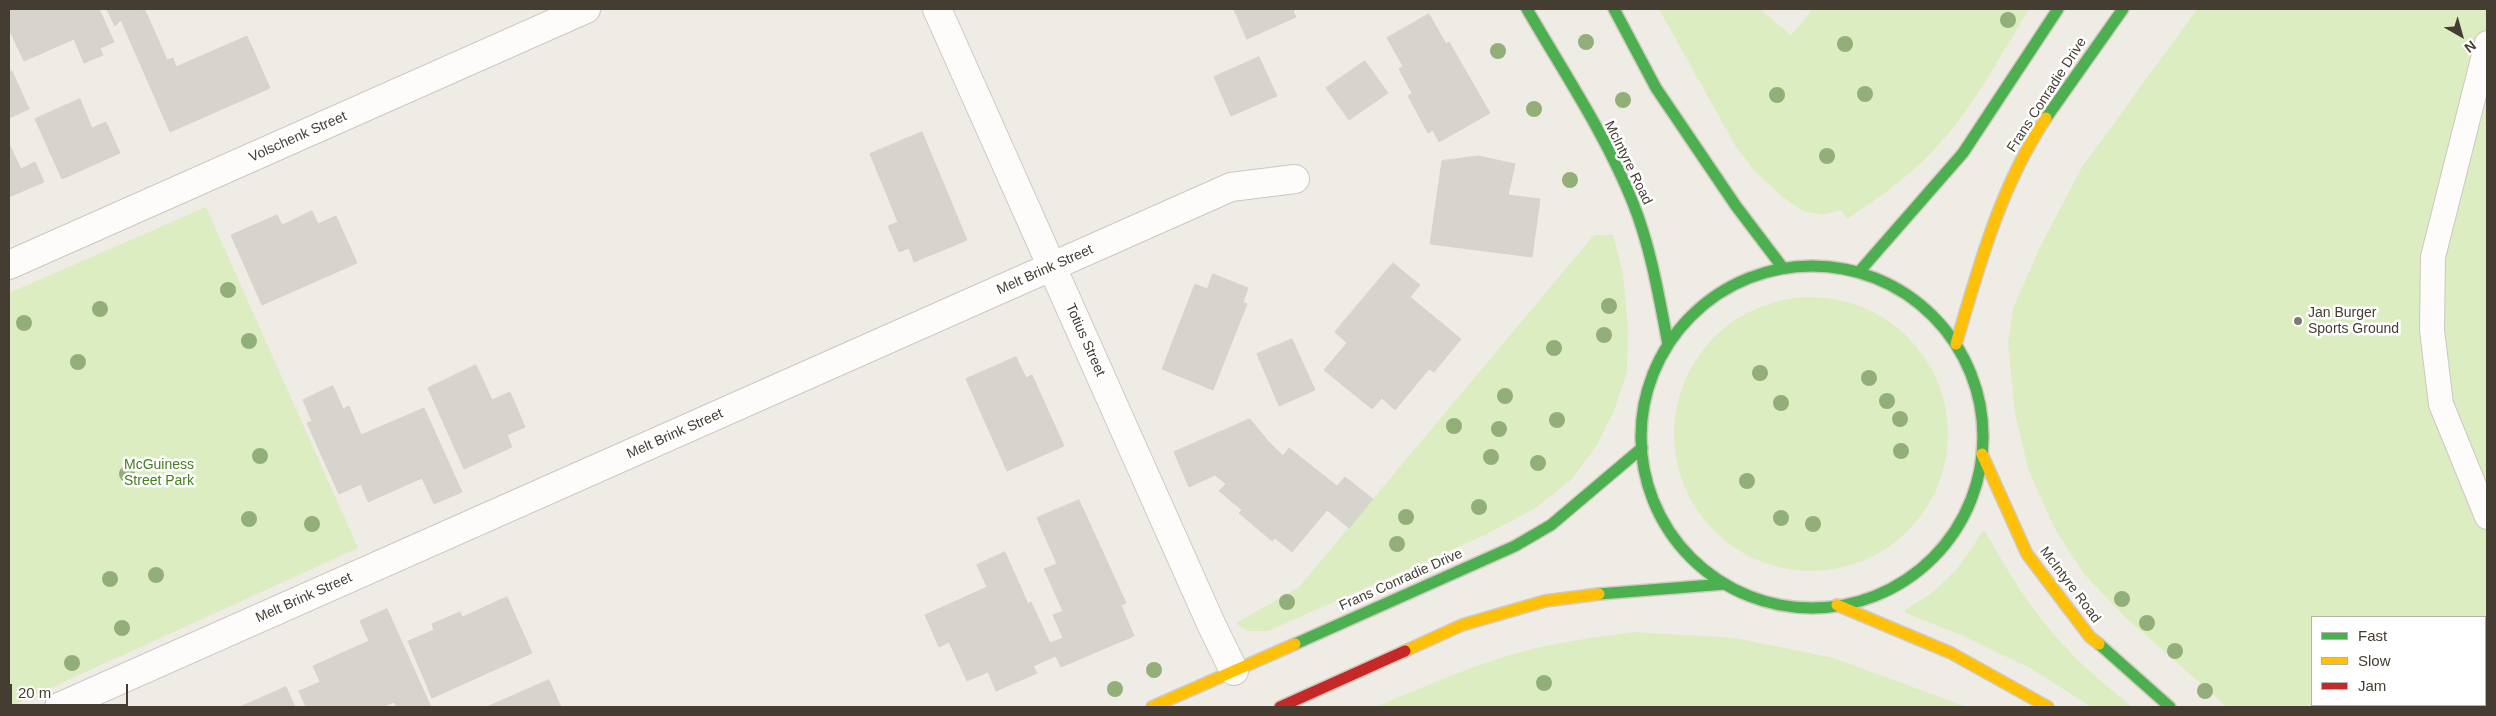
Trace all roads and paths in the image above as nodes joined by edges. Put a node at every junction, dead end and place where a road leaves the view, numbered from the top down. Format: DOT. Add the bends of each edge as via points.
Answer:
graph roads {
  1 [pos="586,9"];
  2 [pos="937,9"];
  3 [pos="1527,9"];
  4 [pos="1614,9"];
  5 [pos="2058,9"];
  6 [pos="2123,9"];
  7 [pos="2487,43"];
  8 [pos="1295,179"];
  9 [pos="9,265"];
  10 [pos="1051,267"];
  11 [pos="1783,268"];
  12 [pos="1859,272"];
  13 [pos="1668,344"];
  14 [pos="1956,344"];
  15 [pos="1642,448"];
  16 [pos="1982,454"];
  17 [pos="2487,517"];
  18 [pos="1726,584"];
  19 [pos="1837,605"];
  20 [pos="1234,671"];
  21 [pos="59,707"];
  22 [pos="1152,707"];
  23 [pos="1280,707"];
  24 [pos="2048,707"];
  25 [pos="2170,707"];
  1 -- 9 [label="street, Volschenk Street"];
  2 -- 10 [label="street, Totius Street"];
  3 -- 13 [label="main road, McIntyre Road" via="1601,139 1633,203 1649,250"];
  4 -- 11 [label="main road" via="1662,96 1736,206"];
  5 -- 12 [label="main road" via="1963,153"];
  6 -- 14 [label="main road, Frans Conradie Drive" via="2034,138 2004,194 1982,254"];
  7 -- 17 [label="lane" via="2433,257 2432,330 2441,404"];
  8 -- 10 [label="street, Melt Brink Street" via="1231,187"];
  10 -- 20 [label="street, Totius Street"];
  10 -- 21 [label="street, Melt Brink Street"];
  11 -- 12 [label="main road" via="1833,267"];
  11 -- 13 [label="main road" via="1739,282 1715,297 1693,314"];
  12 -- 14 [label="main road" via="1886,282 1920,304"];
  13 -- 15 [label="main road" via="1646,395"];
  14 -- 16 [label="main road" via="1978,397"];
  15 -- 18 [label="main road" via="1649,489 1666,527 1692,559"];
  15 -- 20 [label="main road, Frans Conradie Drive" via="1551,525 1515,546"];
  16 -- 19 [label="main road" via="1967,508 1935,554 1890,588 1864,599"];
  16 -- 25 [label="main road, McIntyre Road" via="2027,554 2090,637"];
  18 -- 19 [label="main road" via="1748,595 1786,606"];
  18 -- 23 [label="main road" via="1610,592 1545,601 1462,625"];
  19 -- 24 [label="main road" via="1950,653"];
  20 -- 22 [label="main road, Frans Conradie Drive"];
}
